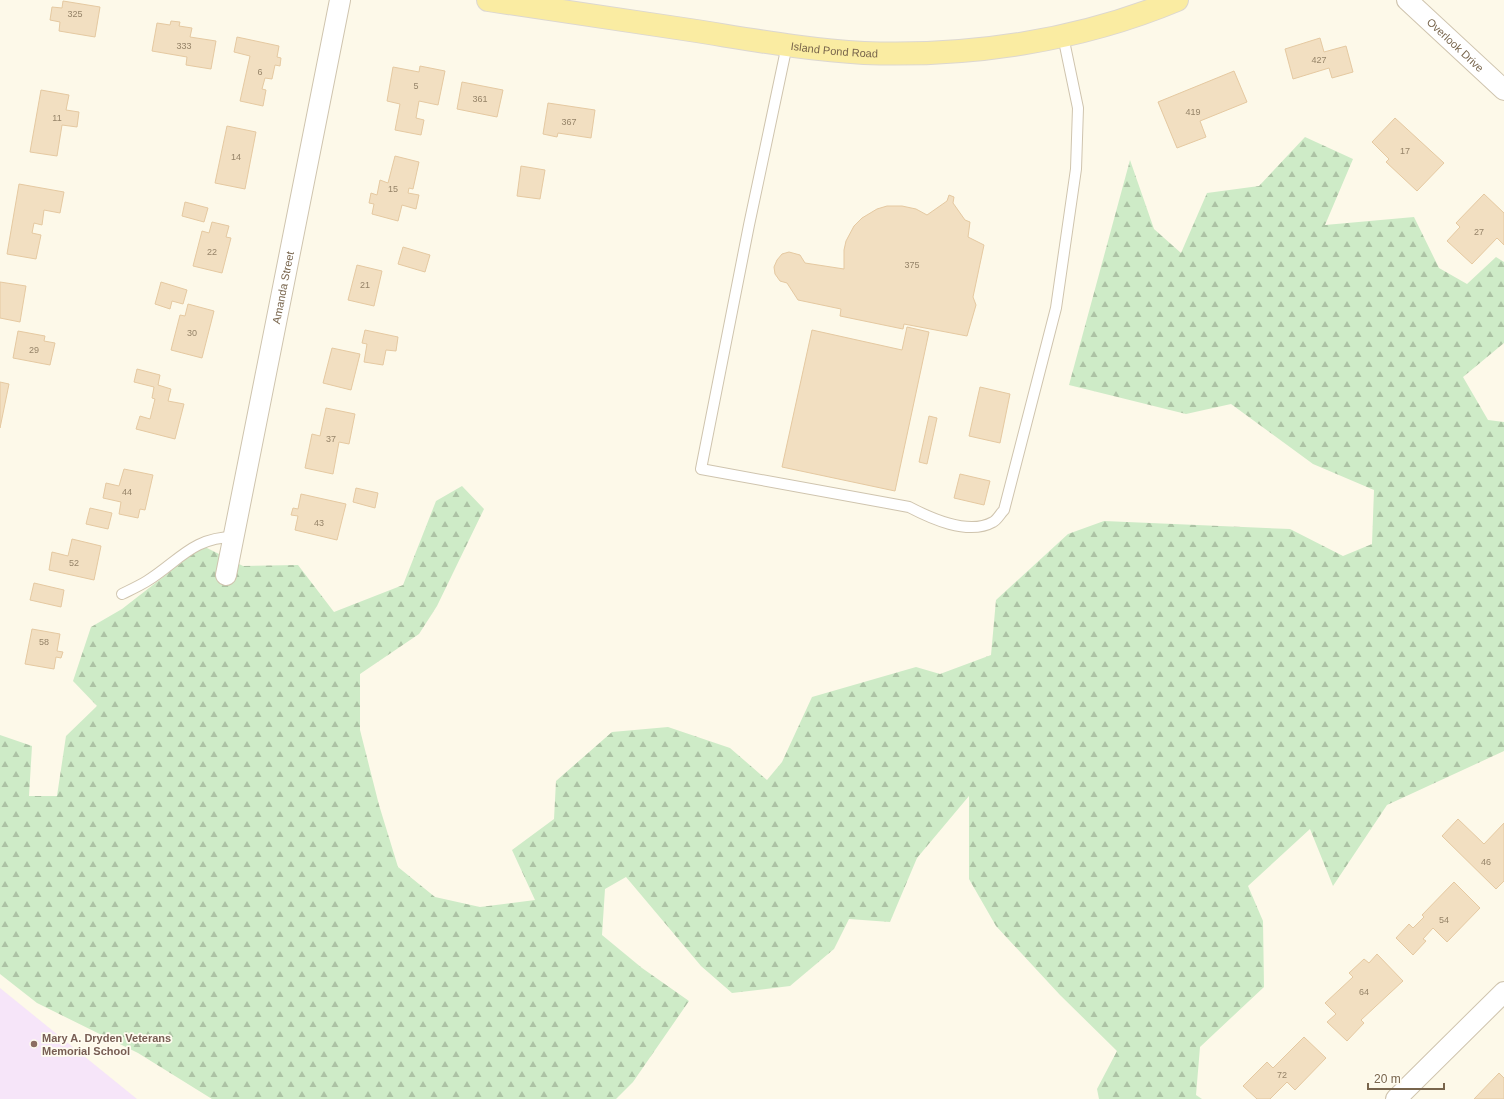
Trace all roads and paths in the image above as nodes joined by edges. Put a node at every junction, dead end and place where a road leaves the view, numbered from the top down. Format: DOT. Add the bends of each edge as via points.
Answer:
graph roads {
  1 [pos="340,0"];
  2 [pos="488,0"];
  3 [pos="1178,0"];
  4 [pos="1407,0"];
  5 [pos="1063,36"];
  6 [pos="787,45"];
  7 [pos="1504,90"];
  8 [pos="234,537"];
  9 [pos="226,575"];
  10 [pos="122,594"];
  11 [pos="1504,992"];
  12 [pos="1396,1099"];
  1 -- 8 [label="street, Amanda Street"];
  2 -- 6 [label="main road, Island Pond Road"];
  3 -- 5 [label="main road, Island Pond Road" via="1121,20"];
  4 -- 7 [label="street, Overlook Drive"];
  5 -- 6 [label="main road, Island Pond Road" via="984,49 944,52 863,53"];
  5 -- 6 [label="lane" via="1078,108 1076,169 1056,308 1004,510 993,522 975,527 939,522 908,507 701,469"];
  8 -- 9 [label="street, Amanda Street"];
  8 -- 10 [label="lane" via="218,537 203,541 147,582"];
  11 -- 12 [label="street"];
}
